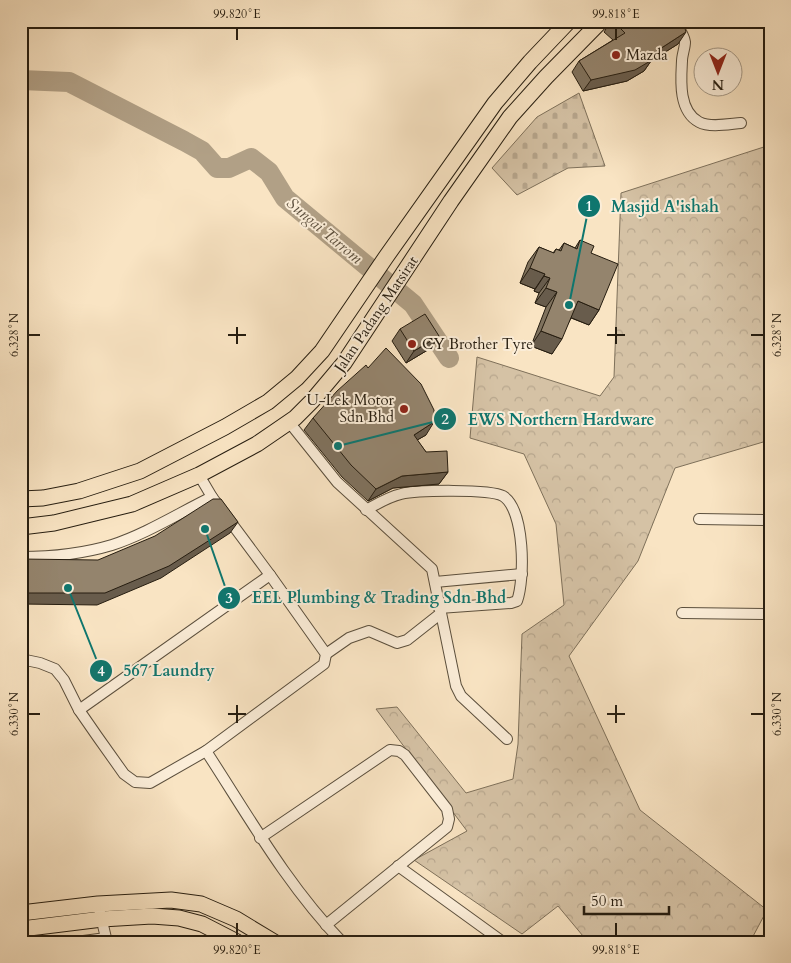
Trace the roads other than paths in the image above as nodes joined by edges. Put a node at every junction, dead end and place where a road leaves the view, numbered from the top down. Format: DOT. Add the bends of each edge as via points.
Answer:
graph roads {
  1 [pos="569,21"];
  2 [pos="601,21"];
  3 [pos="674,21"];
  4 [pos="741,123"];
  5 [pos="289,422"];
  6 [pos="199,475"];
  7 [pos="212,497"];
  8 [pos="21,499"];
  9 [pos="366,510"];
  10 [pos="699,519"];
  11 [pos="770,520"];
  12 [pos="21,527"];
  13 [pos="21,557"];
  14 [pos="522,574"];
  15 [pos="270,575"];
  16 [pos="436,582"];
  17 [pos="440,611"];
  18 [pos="682,613"];
  19 [pos="770,614"];
  20 [pos="326,654"];
  21 [pos="21,659"];
  22 [pos="79,710"];
  23 [pos="507,739"];
  24 [pos="206,751"];
  25 [pos="260,838"];
  26 [pos="398,866"];
  27 [pos="98,904"];
  28 [pos="21,913"];
  29 [pos="102,919"];
  30 [pos="326,925"];
  31 [pos="21,929"];
  32 [pos="76,942"];
  33 [pos="237,942"];
  34 [pos="274,942"];
  35 [pos="342,942"];
  36 [pos="503,942"];
  1 -- 8 [label="main road, Jalan Padang Matsirat" via="495,103 322,351 297,378 259,407 225,427 140,470 79,491"];
  2 -- 5 [label="main road, Jalan Padang Matsirat" via="510,117 344,363 312,401"];
  3 -- 4 [label="street" via="685,43 681,87 686,107 698,122 714,125"];
  5 -- 6 [label="main road, Jalan Padang Matsirat" via="257,444"];
  5 -- 9 [label="street" via="337,482"];
  6 -- 7 [label="street"];
  6 -- 12 [label="main road, Jalan Padang Matsirat" via="132,504 54,523"];
  7 -- 13 [label="street" via="113,544 84,552"];
  7 -- 15 [label="street"];
  9 -- 14 [label="street" via="389,497 419,491 489,492 502,496 510,502 519,525"];
  9 -- 16 [label="street" via="429,565"];
  10 -- 11 [label="street"];
  14 -- 16 [label="street"];
  14 -- 17 [label="street" via="520,594 512,604"];
  15 -- 20 [label="street"];
  15 -- 22 [label="street"];
  16 -- 17 [label="street"];
  17 -- 20 [label="street" via="407,640 397,643 369,631 350,638"];
  17 -- 23 [label="street" via="458,692"];
  18 -- 19 [label="street"];
  20 -- 24 [label="street" via="324,664"];
  21 -- 22 [label="street" via="55,669"];
  22 -- 24 [label="street" via="124,774 135,782 150,783"];
  24 -- 25 [label="street"];
  25 -- 26 [label="street" via="390,750 400,751 447,809 449,819 447,827"];
  25 -- 30 [label="street"];
  26 -- 30 [label="street"];
  26 -- 36 [label="street"];
  27 -- 28 [label="main road"];
  27 -- 29 [label="street"];
  27 -- 34 [label="main road" via="171,900 201,904 236,919"];
  29 -- 31 [label="main road"];
  29 -- 32 [label="street" via="106,938"];
  29 -- 33 [label="main road" via="179,918 202,924"];
  30 -- 35 [label="street"];
}
